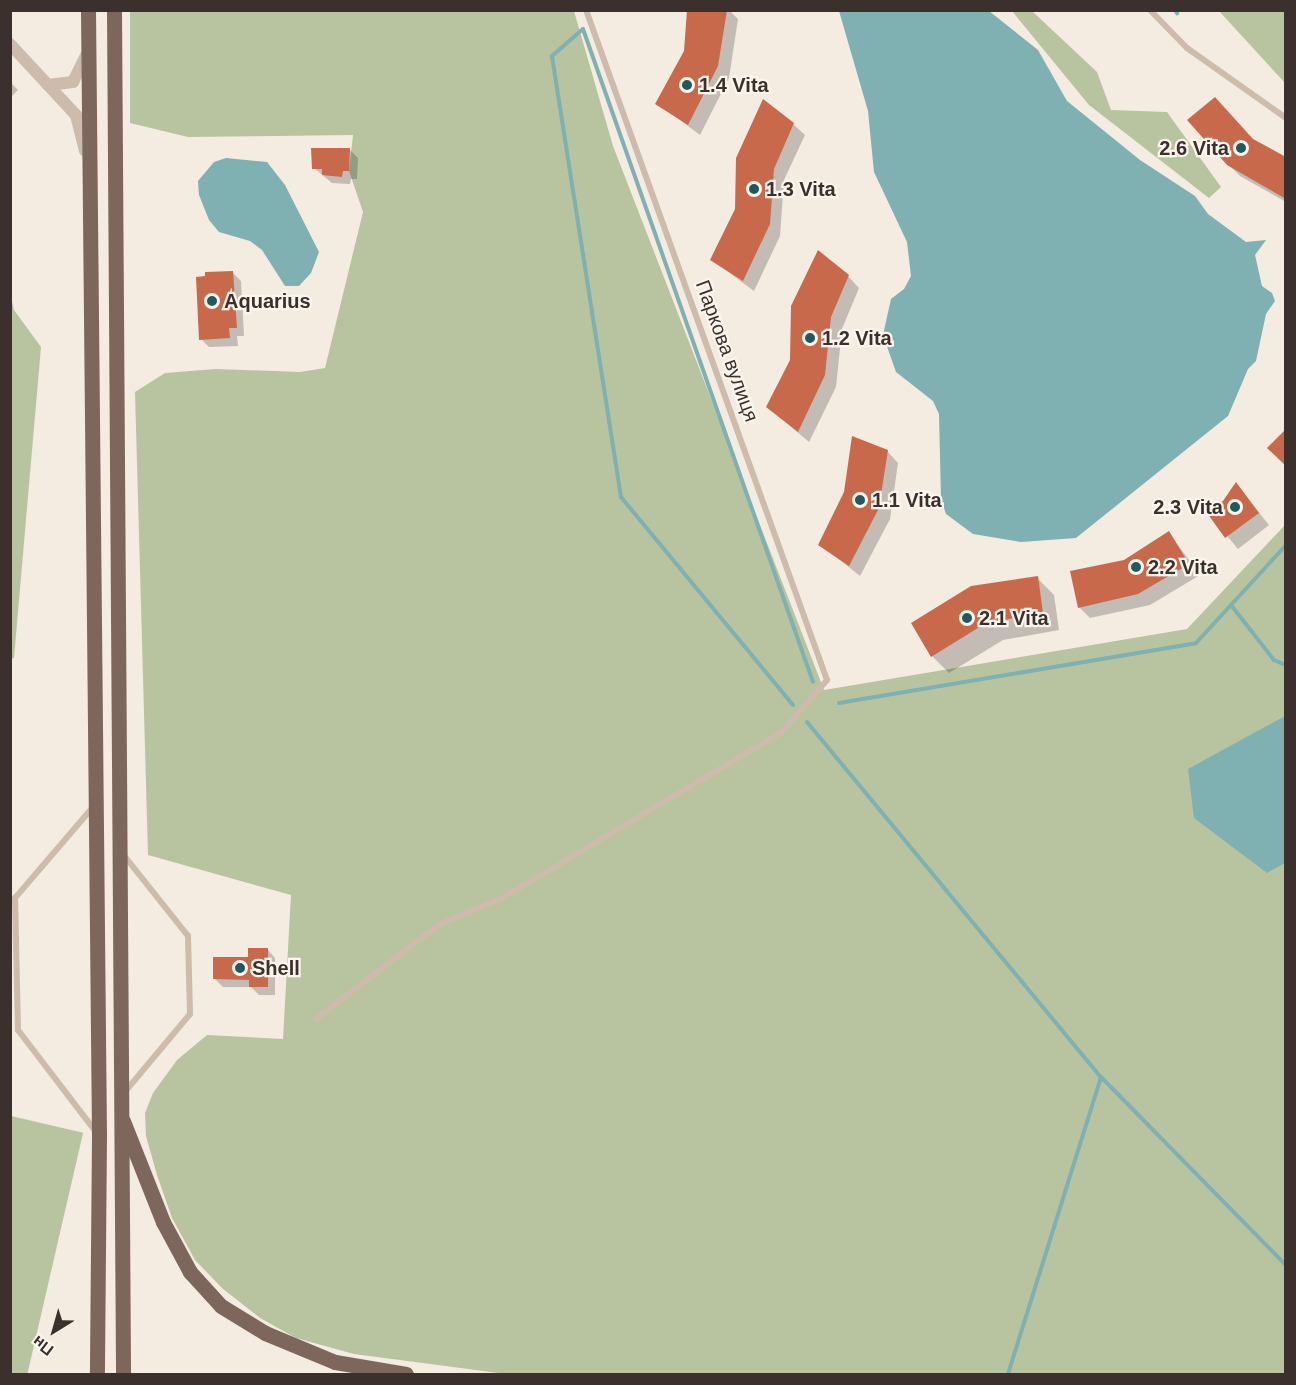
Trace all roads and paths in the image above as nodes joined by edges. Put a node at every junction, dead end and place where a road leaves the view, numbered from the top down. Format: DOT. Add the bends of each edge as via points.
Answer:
graph roads {
  1 [pos="88,10"];
  2 [pos="114,10"];
  3 [pos="586,10"];
  4 [pos="1150,10"];
  5 [pos="10,44"];
  6 [pos="88,48"];
  7 [pos="48,85"];
  8 [pos="1286,118"];
  9 [pos="89,182"];
  10 [pos="97,802"];
  11 [pos="118,847"];
  12 [pos="316,1019"];
  13 [pos="120,1105"];
  14 [pos="99,1136"];
  15 [pos="98,1374"];
  16 [pos="123,1374"];
  17 [pos="406,1374"];
  1 -- 6 [label="main road"];
  2 -- 11 [label="main road"];
  3 -- 12 [label="lane, Паркова вулиця" via="827,680 782,732 504,897 440,924"];
  4 -- 8 [label="lane" via="1187,48"];
  5 -- 7 [label="street"];
  6 -- 7 [label="street" via="73,82"];
  6 -- 9 [label="main road"];
  7 -- 9 [label="street" via="76,115"];
  9 -- 10 [label="main road"];
  10 -- 14 [label="main road"];
  10 -- 14 [label="lane" via="15,898 18,1030"];
  11 -- 13 [label="main road"];
  11 -- 13 [label="lane" via="188,936 190,1014"];
  13 -- 16 [label="main road"];
  13 -- 17 [label="main road" via="174,1242 190,1272 221,1306 265,1333 335,1362"];
  14 -- 15 [label="main road"];
}
